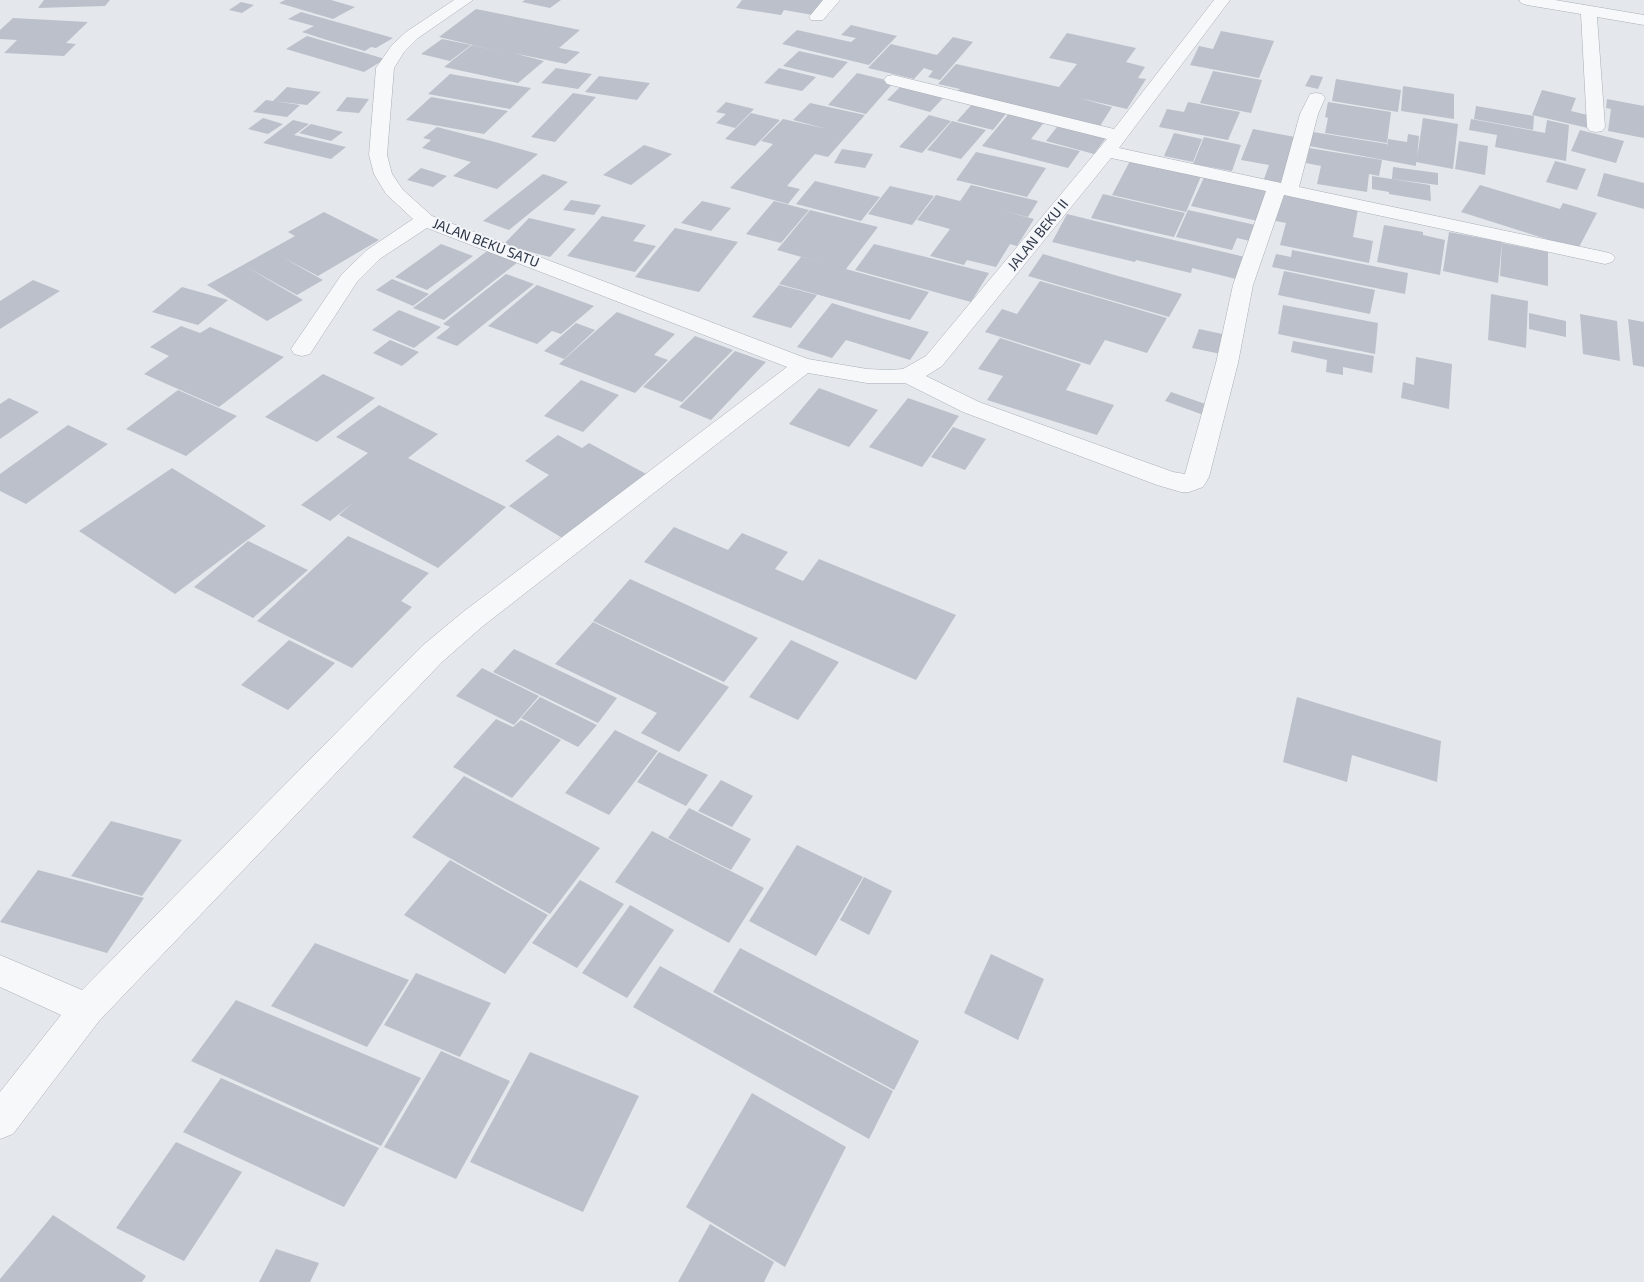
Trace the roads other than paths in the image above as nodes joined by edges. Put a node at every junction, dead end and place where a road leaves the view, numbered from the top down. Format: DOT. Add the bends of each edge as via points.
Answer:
graph roads {
  1 [pos="465,0"];
  2 [pos="832,0"];
  3 [pos="1222,0"];
  4 [pos="1526,0"];
  5 [pos="1589,11"];
  6 [pos="817,16"];
  7 [pos="1644,20"];
  8 [pos="893,80"];
  9 [pos="1316,98"];
  10 [pos="1596,127"];
  11 [pos="1113,143"];
  12 [pos="1283,189"];
  13 [pos="426,220"];
  14 [pos="1605,258"];
  15 [pos="302,349"];
  16 [pos="804,365"];
  17 [pos="908,376"];
  18 [pos="0,971"];
  19 [pos="87,1009"];
  20 [pos="0,1121"];
  1 -- 13 [label="street, JALAN BEKU SATU" via="412,35 385,68 378,155 383,174 396,194"];
  2 -- 6 [label="street"];
  3 -- 11 [label="street, JALAN BEKU II"];
  4 -- 5 [label="street"];
  5 -- 7 [label="street"];
  5 -- 10 [label="street"];
  8 -- 11 [label="street"];
  9 -- 12 [label="street"];
  11 -- 12 [label="street"];
  11 -- 17 [label="street, JALAN BEKU II" via="934,361"];
  12 -- 14 [label="street"];
  12 -- 17 [label="street" via="1243,285 1227,363 1194,481 1181,483 970,407"];
  13 -- 15 [label="street" via="374,254 349,278"];
  13 -- 16 [label="street, JALAN BEKU SATU"];
  16 -- 17 [label="street, JALAN BEKU II" via="867,376"];
  16 -- 19 [label="street" via="480,613 432,654"];
  18 -- 19 [label="street"];
  19 -- 20 [label="street"];
}
